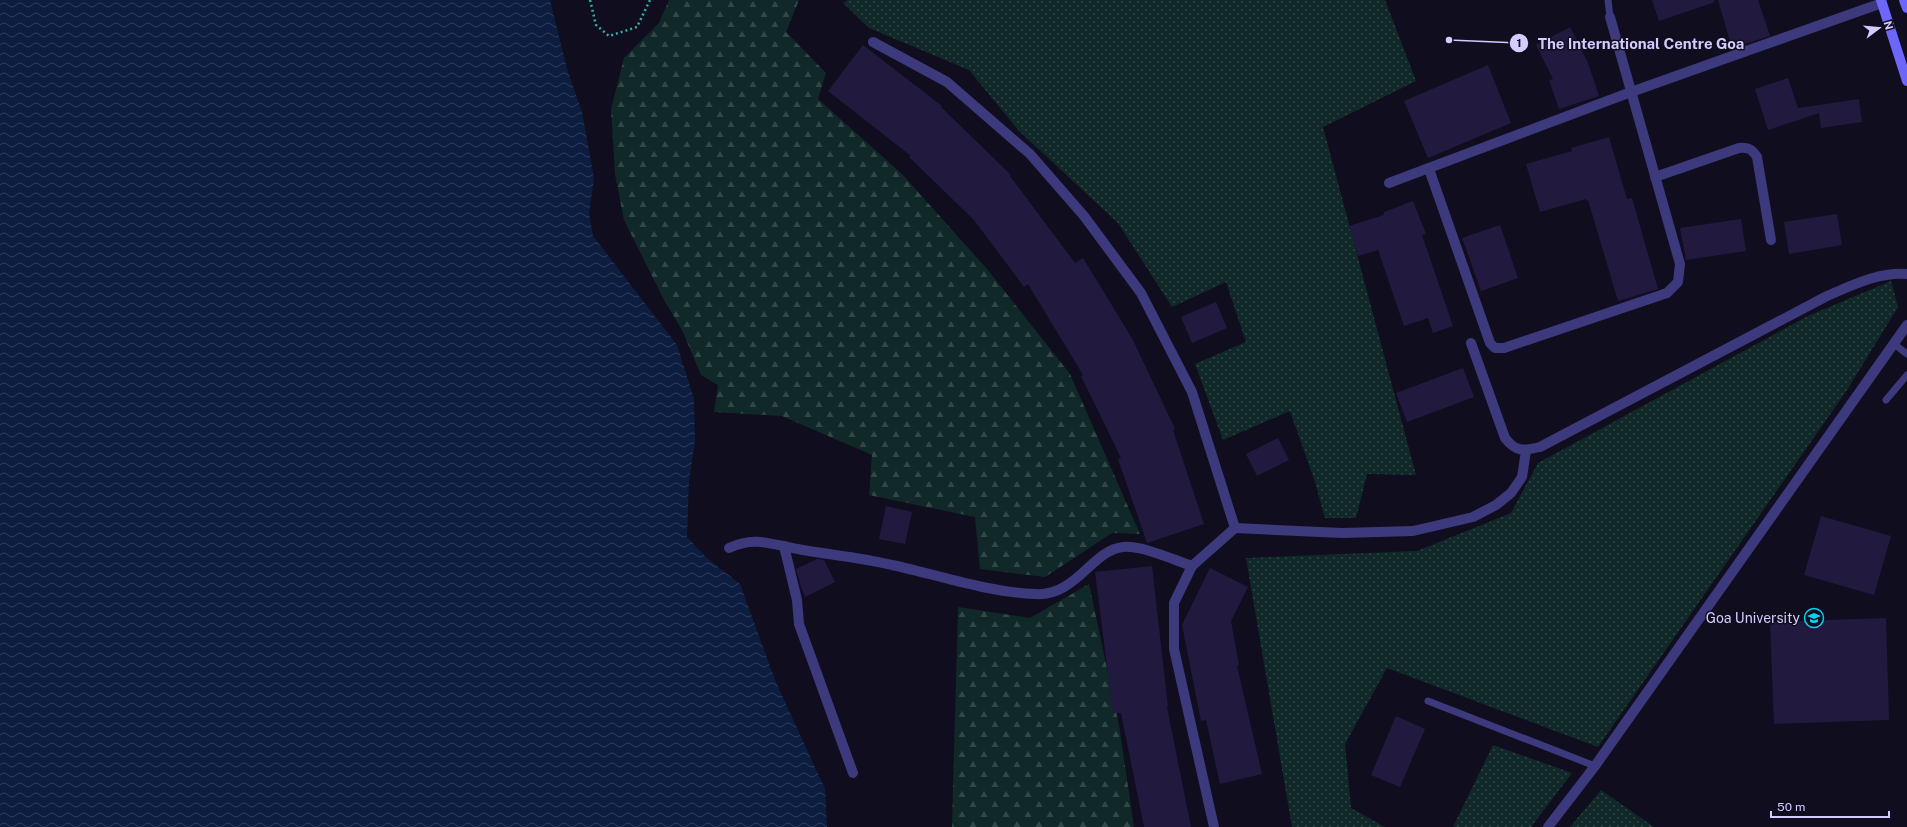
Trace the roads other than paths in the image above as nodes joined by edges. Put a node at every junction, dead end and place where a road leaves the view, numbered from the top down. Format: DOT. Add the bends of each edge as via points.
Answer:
graph roads {
  1 [pos="1608,0"];
  2 [pos="1904,0"];
  3 [pos="1881,2"];
  4 [pos="1907,8"];
  5 [pos="1610,17"];
  6 [pos="873,42"];
  7 [pos="1907,81"];
  8 [pos="1631,92"];
  9 [pos="1429,168"];
  10 [pos="1655,177"];
  11 [pos="1389,183"];
  12 [pos="1770,240"];
  13 [pos="1907,274"];
  14 [pos="1907,325"];
  15 [pos="1472,343"];
  16 [pos="1894,344"];
  17 [pos="1907,354"];
  18 [pos="1907,375"];
  19 [pos="1886,400"];
  20 [pos="1526,450"];
  21 [pos="1235,528"];
  22 [pos="784,546"];
  23 [pos="729,548"];
  24 [pos="1192,566"];
  25 [pos="1428,701"];
  26 [pos="1595,766"];
  27 [pos="853,773"];
  28 [pos="1214,827"];
  29 [pos="1548,827"];
  1 -- 5 [label="lane"];
  2 -- 4 [label="main road"];
  3 -- 7 [label="main road"];
  3 -- 8 [label="street"];
  5 -- 8 [label="street"];
  6 -- 21 [label="street" via="947,82 1030,154 1089,222 1141,292 1192,392"];
  8 -- 9 [label="street"];
  8 -- 10 [label="street"];
  9 -- 10 [label="street" via="1490,343 1496,348 1504,348 1668,293 1678,282 1680,264"];
  9 -- 11 [label="street"];
  10 -- 12 [label="street" via="1739,148 1753,150 1757,157"];
  13 -- 20 [label="street" via="1894,273 1864,280 1827,296 1540,447"];
  14 -- 16 [label="street"];
  15 -- 20 [label="street" via="1505,438 1512,447"];
  16 -- 17 [label="lane"];
  16 -- 26 [label="street"];
  18 -- 19 [label="lane"];
  20 -- 21 [label="street" via="1522,477 1511,493 1496,505 1473,517 1414,531 1342,533"];
  21 -- 24 [label="street"];
  22 -- 23 [label="street" via="752,541"];
  22 -- 24 [label="street" via="892,564 963,582 1035,595 1065,588 1109,551 1122,547 1134,547"];
  22 -- 27 [label="street" via="798,600 799,624"];
  24 -- 28 [label="street" via="1174,603 1174,649"];
  25 -- 26 [label="lane"];
  26 -- 29 [label="street"];
}
